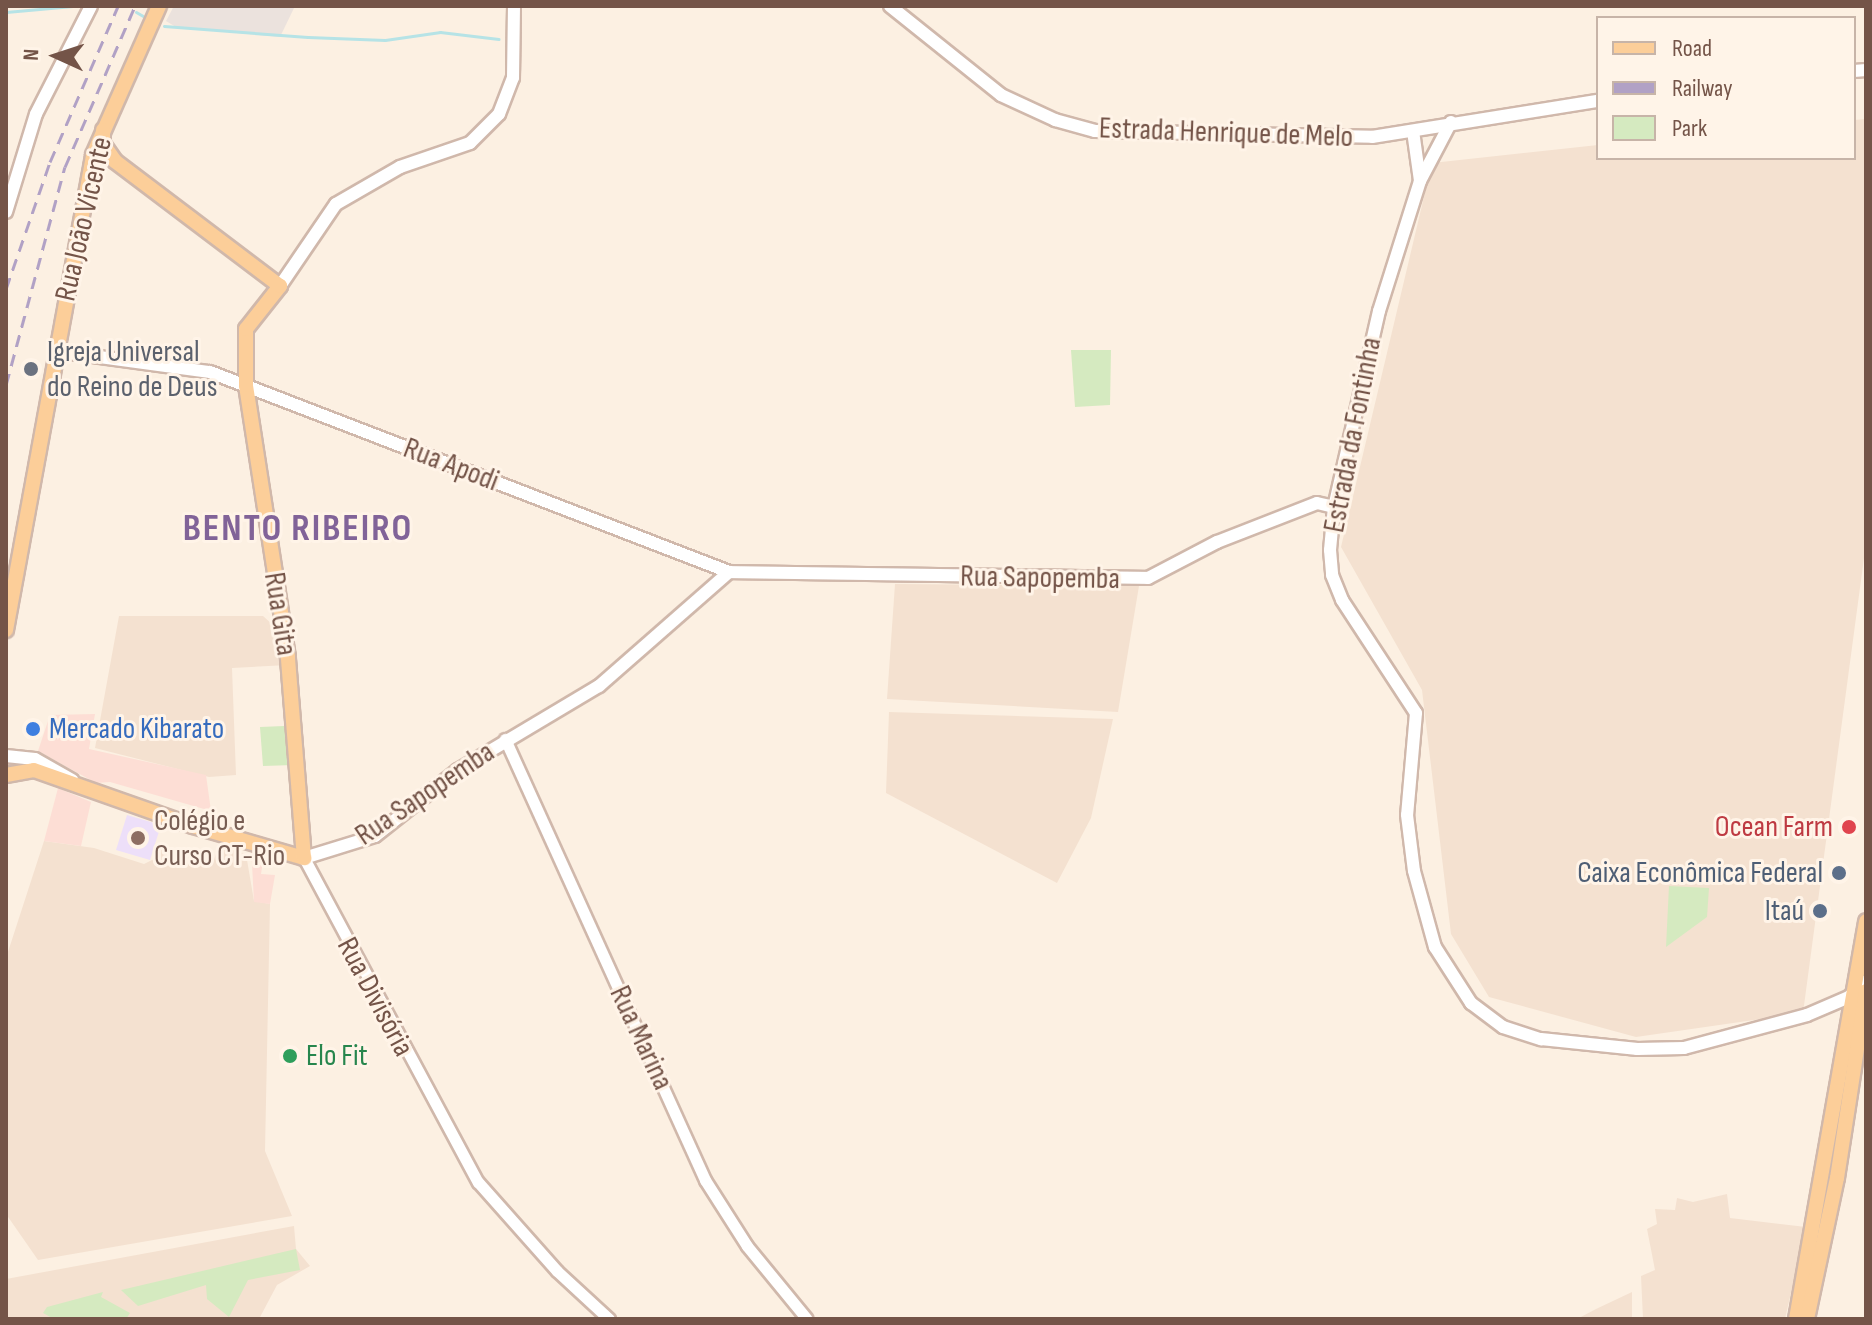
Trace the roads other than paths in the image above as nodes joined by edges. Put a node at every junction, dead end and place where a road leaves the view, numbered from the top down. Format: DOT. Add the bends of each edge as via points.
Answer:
graph roads {
  1 [pos="91,6"];
  2 [pos="159,6"];
  3 [pos="514,6"];
  4 [pos="890,6"];
  5 [pos="1596,101"];
  6 [pos="1451,122"];
  7 [pos="103,130"];
  8 [pos="1413,131"];
  9 [pos="115,161"];
  10 [pos="91,168"];
  11 [pos="1420,181"];
  12 [pos="6,212"];
  13 [pos="280,286"];
  14 [pos="56,351"];
  15 [pos="246,385"];
  16 [pos="1334,507"];
  17 [pos="713,566"];
  18 [pos="729,572"];
  19 [pos="710,589"];
  20 [pos="6,630"];
  21 [pos="505,739"];
  22 [pos="11,764"];
  23 [pos="304,858"];
  24 [pos="1866,921"];
  25 [pos="1866,981"];
  26 [pos="1866,991"];
  27 [pos="1849,997"];
  28 [pos="609,1319"];
  29 [pos="807,1319"];
  30 [pos="1796,1319"];
  31 [pos="1807,1319"];
  1 -- 12 [label="main road" via="36,114"];
  2 -- 7 [label="main road, Rua João Vicente"];
  3 -- 13 [label="main road" via="513,78 499,114 470,143 400,167 336,204"];
  4 -- 8 [label="main road, Estrada Henrique de Melo" via="1001,95 1085,129 1372,137"];
  5 -- 6 [label="main road, Estrada Henrique de Melo"];
  6 -- 8 [label="main road, Estrada Henrique de Melo"];
  6 -- 11 [label="main road, Estrada da Fontinha"];
  7 -- 9 [label="main road" via="103,144"];
  7 -- 10 [label="main road, Rua João Vicente"];
  8 -- 11 [label="main road, Estrada da Fontinha"];
  9 -- 10 [label="main road"];
  9 -- 13 [label="main road"];
  10 -- 14 [label="main road, Rua João Vicente"];
  11 -- 16 [label="main road, Estrada da Fontinha" via="1379,311"];
  13 -- 15 [label="main road, Rua Gita" via="246,329"];
  14 -- 15 [label="main road, Rua Apodi" via="187,366"];
  14 -- 20 [label="main road, Rua João Vicente"];
  15 -- 17 [label="main road, Rua Apodi"];
  15 -- 23 [label="main road, Rua Gita" via="288,657"];
  16 -- 18 [label="main road, Rua Sapopemba" via="1317,503 1217,542 1148,578"];
  16 -- 27 [label="main road, Estrada da Fontinha" via="1330,550 1335,586 1416,713 1407,815 1414,871 1435,947 1471,1003 1525,1036 1662,1050 1718,1040"];
  17 -- 18 [label="main road, Rua Sapopemba"];
  17 -- 19 [label="main road"];
  18 -- 19 [label="main road, Rua Sapopemba"];
  19 -- 21 [label="main road, Rua Sapopemba" via="599,686"];
  21 -- 23 [label="main road, Rua Sapopemba" via="375,836"];
  21 -- 29 [label="street, Rua Marina" via="705,1180 747,1246"];
  22 -- 23 [label="main road"];
  23 -- 28 [label="street, Rua Divisória" via="478,1182 557,1271"];
  24 -- 27 [label="main road"];
  25 -- 27 [label="main road, Estrada da Fontinha"];
  26 -- 31 [label="main road" via="1829,1221"];
  27 -- 30 [label="main road" via="1819,1206"];
}
